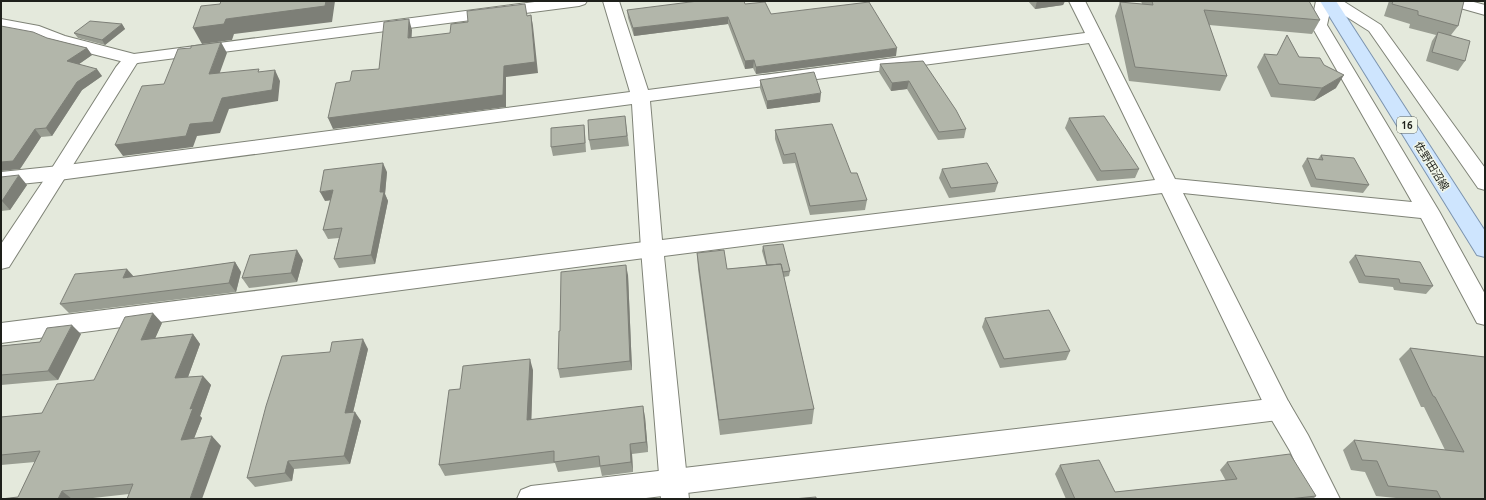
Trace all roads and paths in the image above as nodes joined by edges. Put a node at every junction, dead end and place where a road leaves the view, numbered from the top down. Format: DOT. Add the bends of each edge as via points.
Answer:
graph roads {
  1 [pos="579,1"];
  2 [pos="611,1"];
  3 [pos="1077,1"];
  4 [pos="1324,1"];
  5 [pos="1328,1"];
  6 [pos="1332,1"];
  7 [pos="1452,1"];
  8 [pos="1485,10"];
  9 [pos="1,24"];
  10 [pos="1095,37"];
  11 [pos="132,59"];
  12 [pos="641,97"];
  13 [pos="59,173"];
  14 [pos="1,179"];
  15 [pos="1485,183"];
  16 [pos="1168,185"];
  17 [pos="1428,211"];
  18 [pos="652,249"];
  19 [pos="1485,249"];
  20 [pos="1,261"];
  21 [pos="1485,316"];
  22 [pos="1,333"];
  23 [pos="1279,409"];
  24 [pos="675,490"];
  25 [pos="532,499"];
  26 [pos="1326,499"];
  1 -- 11 [label="street"];
  2 -- 12 [label="street"];
  3 -- 10 [label="street"];
  4 -- 17 [label="street" via="1319,25"];
  5 -- 19 [label="main road, 佐野田沼線 / 16"];
  6 -- 15 [label="street" via="1375,28"];
  7 -- 8 [label="street"];
  9 -- 11 [label="street" via="34,30 59,40"];
  10 -- 12 [label="street"];
  10 -- 16 [label="street"];
  11 -- 13 [label="street" via="125,66"];
  12 -- 13 [label="street"];
  12 -- 18 [label="street"];
  13 -- 14 [label="street"];
  13 -- 20 [label="street"];
  16 -- 17 [label="street"];
  16 -- 18 [label="street"];
  16 -- 23 [label="street"];
  17 -- 21 [label="street"];
  18 -- 22 [label="street"];
  18 -- 24 [label="street"];
  23 -- 24 [label="street"];
  23 -- 26 [label="street"];
  24 -- 25 [label="street"];
}
